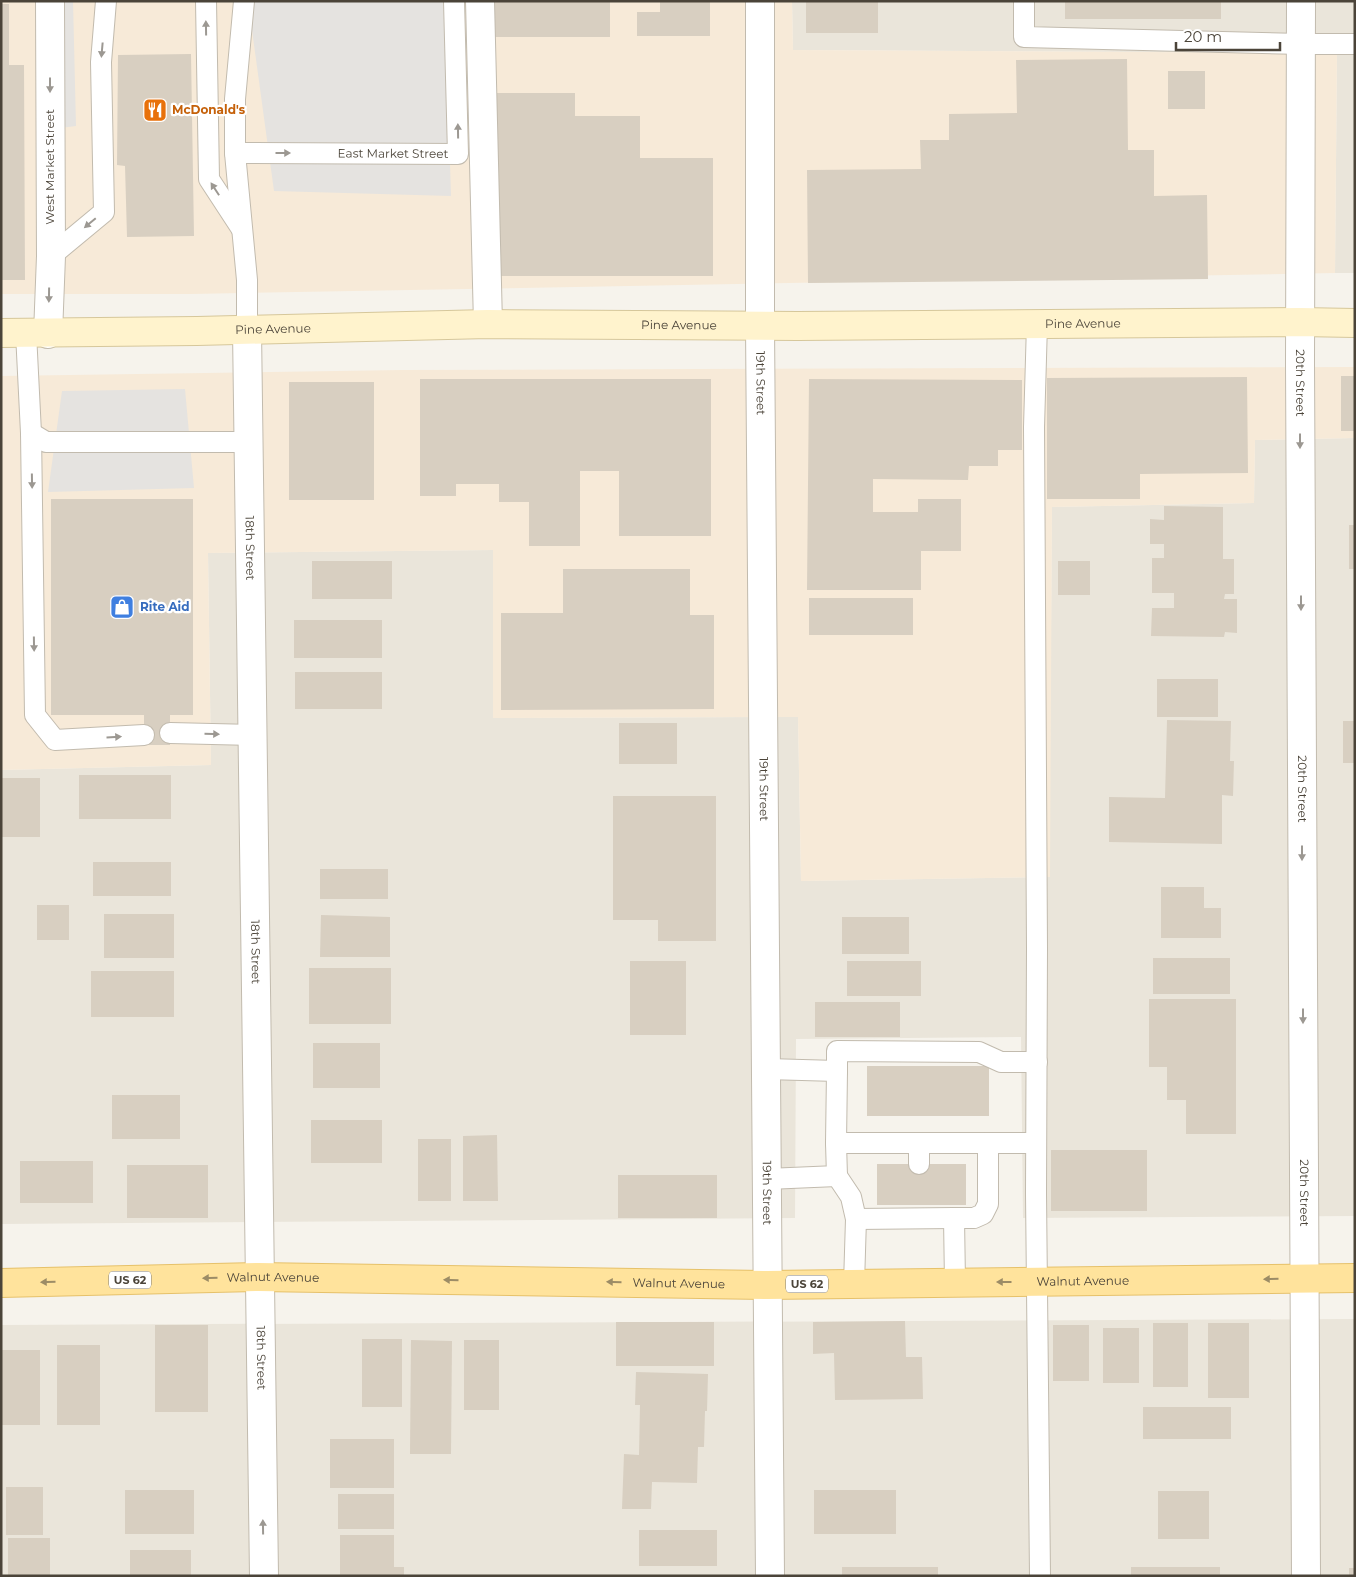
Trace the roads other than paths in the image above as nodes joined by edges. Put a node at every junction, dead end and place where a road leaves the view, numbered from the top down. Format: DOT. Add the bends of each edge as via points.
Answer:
graph roads {
  1 [pos="50,1"];
  2 [pos="106,1"];
  3 [pos="206,1"];
  4 [pos="244,1"];
  5 [pos="454,1"];
  6 [pos="480,1"];
  7 [pos="760,1"];
  8 [pos="1024,1"];
  9 [pos="1301,1"];
  10 [pos="1302,44"];
  11 [pos="1355,44"];
  12 [pos="235,153"];
  13 [pos="242,230"];
  14 [pos="51,256"];
  15 [pos="1300,322"];
  16 [pos="1355,323"];
  17 [pos="488,324"];
  18 [pos="1037,324"];
  19 [pos="760,326"];
  20 [pos="247,330"];
  21 [pos="25,333"];
  22 [pos="32,433"];
  23 [pos="250,442"];
  24 [pos="170,733"];
  25 [pos="144,735"];
  26 [pos="254,735"];
  27 [pos="1037,1062"];
  28 [pos="767,1069"];
  29 [pos="837,1070"];
  30 [pos="836,1143"];
  31 [pos="919,1144"];
  32 [pos="988,1144"];
  33 [pos="1036,1144"];
  34 [pos="919,1164"];
  35 [pos="837,1176"];
  36 [pos="767,1179"];
  37 [pos="954,1218"];
  38 [pos="856,1219"];
  39 [pos="259,1277"];
  40 [pos="1304,1278"];
  41 [pos="1355,1278"];
  42 [pos="955,1282"];
  43 [pos="1037,1282"];
  44 [pos="1,1283"];
  45 [pos="854,1284"];
  46 [pos="768,1285"];
  47 [pos="264,1576"];
  48 [pos="770,1576"];
  49 [pos="1040,1576"];
  50 [pos="1306,1576"];
  1 -- 14 [label="street, West Market Street, one-way"];
  2 -- 14 [label="lane, one-way" via="101,62 104,212"];
  13 -- 3 [label="lane, one-way" via="209,179"];
  4 -- 12 [label="lane" via="235,99"];
  12 -- 5 [label="lane, East Market Street, one-way" via="458,154"];
  6 -- 17 [label="street"];
  7 -- 19 [label="street, 19th Street"];
  8 -- 10 [label="lane" via="1024,37"];
  9 -- 10 [label="street, 20th Street"];
  10 -- 11 [label="lane"];
  10 -- 15 [label="street, 20th Street"];
  12 -- 13 [label="lane"];
  13 -- 20 [label="lane"];
  14 -- 21 [label="street, West Market Street, one-way"];
  15 -- 16 [label="main road, Pine Avenue"];
  15 -- 18 [label="main road, Pine Avenue"];
  15 -- 40 [label="street, 20th Street, one-way"];
  17 -- 19 [label="main road, Pine Avenue"];
  17 -- 20 [label="main road, Pine Avenue"];
  18 -- 19 [label="main road, Pine Avenue"];
  18 -- 27 [label="lane" via="1034,427"];
  19 -- 28 [label="street, 19th Street"];
  20 -- 21 [label="main road, Pine Avenue"];
  20 -- 23 [label="street, 18th Street"];
  21 -- 22 [label="lane"];
  22 -- 23 [label="lane" via="46,442"];
  22 -- 25 [label="lane, one-way" via="35,714 55,740"];
  23 -- 26 [label="street, 18th Street"];
  24 -- 26 [label="lane, one-way"];
  26 -- 39 [label="street, 18th Street"];
  27 -- 29 [label="lane" via="1001,1062 979,1052 837,1051"];
  27 -- 33 [label="lane"];
  28 -- 29 [label="lane"];
  28 -- 36 [label="street, 19th Street"];
  29 -- 30 [label="lane"];
  30 -- 31 [label="lane"];
  30 -- 35 [label="lane"];
  31 -- 32 [label="lane"];
  31 -- 34 [label="lane"];
  32 -- 33 [label="lane"];
  32 -- 37 [label="lane" via="988,1204 983,1214 974,1218"];
  33 -- 43 [label="lane"];
  35 -- 36 [label="lane"];
  35 -- 38 [label="lane" via="852,1197"];
  36 -- 46 [label="street, 19th Street"];
  37 -- 38 [label="lane" via="919,1212"];
  37 -- 42 [label="lane"];
  38 -- 45 [label="lane"];
  39 -- 44 [label="main road, Walnut Avenue / US 62, one-way"];
  46 -- 39 [label="main road, Walnut Avenue / US 62, one-way"];
  47 -- 39 [label="street, 18th Street, one-way"];
  40 -- 41 [label="main road, Walnut Avenue / US 62"];
  40 -- 43 [label="main road, Walnut Avenue / US 62, one-way"];
  40 -- 50 [label="street, 20th Street"];
  43 -- 42 [label="main road, Walnut Avenue / US 62, one-way"];
  42 -- 45 [label="main road, Walnut Avenue / US 62"];
  43 -- 49 [label="lane"];
  45 -- 46 [label="main road, Walnut Avenue / US 62"];
  46 -- 48 [label="street, 19th Street"];
}
